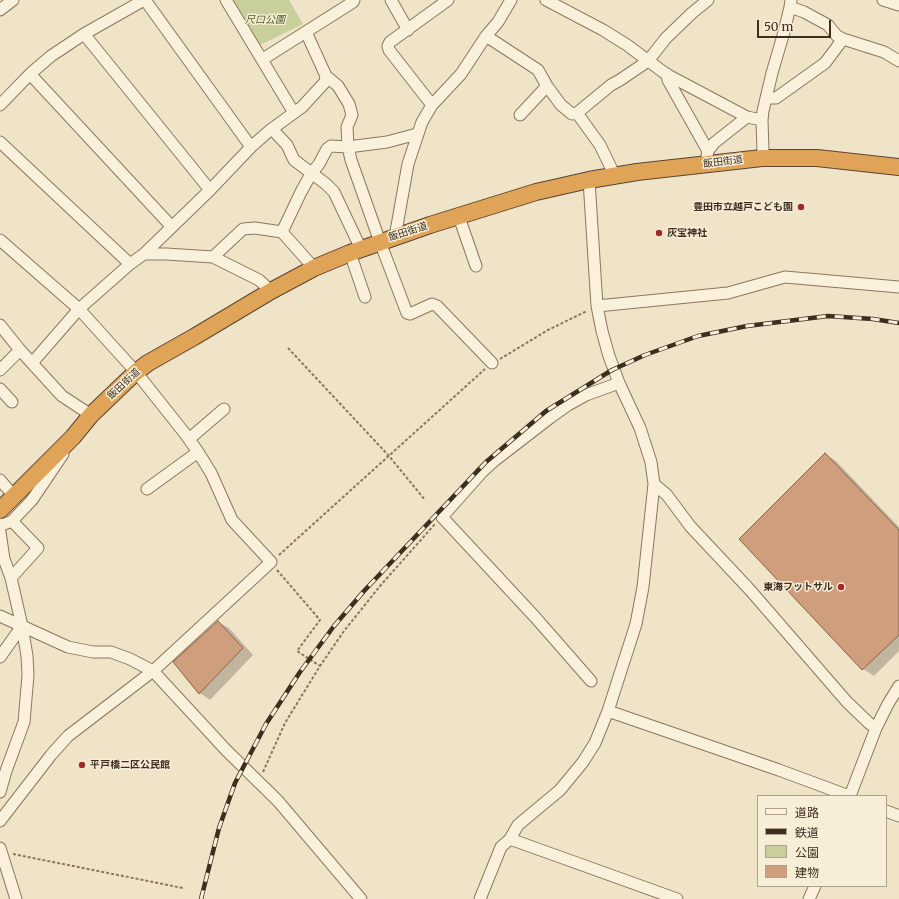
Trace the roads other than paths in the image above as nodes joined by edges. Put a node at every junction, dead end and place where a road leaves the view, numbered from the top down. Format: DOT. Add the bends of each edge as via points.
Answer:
graph roads {
  1 [pos="13,0"];
  2 [pos="144,0"];
  3 [pos="226,0"];
  4 [pos="354,0"];
  5 [pos="391,0"];
  6 [pos="448,0"];
  7 [pos="511,0"];
  8 [pos="546,0"];
  9 [pos="708,0"];
  10 [pos="883,0"];
  11 [pos="791,4"];
  12 [pos="899,5"];
  13 [pos="0,10"];
  14 [pos="408,30"];
  15 [pos="306,32"];
  16 [pos="84,34"];
  17 [pos="486,36"];
  18 [pos="843,39"];
  19 [pos="263,59"];
  20 [pos="899,60"];
  21 [pos="648,61"];
  22 [pos="30,74"];
  23 [pos="667,74"];
  24 [pos="326,76"];
  25 [pos="547,86"];
  26 [pos="766,98"];
  27 [pos="0,105"];
  28 [pos="432,106"];
  29 [pos="294,113"];
  30 [pos="577,113"];
  31 [pos="520,115"];
  32 [pos="746,117"];
  33 [pos="762,120"];
  34 [pos="272,129"];
  35 [pos="417,134"];
  36 [pos="0,142"];
  37 [pos="251,147"];
  38 [pos="348,147"];
  39 [pos="707,157"];
  40 [pos="762,158"];
  41 [pos="899,167"];
  42 [pos="311,174"];
  43 [pos="615,176"];
  44 [pos="589,180"];
  45 [pos="210,190"];
  46 [pos="459,217"];
  47 [pos="172,227"];
  48 [pos="282,232"];
  49 [pos="395,237"];
  50 [pos="0,240"];
  51 [pos="380,242"];
  52 [pos="355,251"];
  53 [pos="144,254"];
  54 [pos="212,257"];
  55 [pos="130,264"];
  56 [pos="476,266"];
  57 [pos="314,268"];
  58 [pos="899,287"];
  59 [pos="271,291"];
  60 [pos="365,297"];
  61 [pos="598,306"];
  62 [pos="78,309"];
  63 [pos="0,325"];
  64 [pos="20,350"];
  65 [pos="32,363"];
  66 [pos="492,363"];
  67 [pos="0,370"];
  68 [pos="136,372"];
  69 [pos="619,384"];
  70 [pos="0,389"];
  71 [pos="12,402"];
  72 [pos="224,409"];
  73 [pos="91,415"];
  74 [pos="73,437"];
  75 [pos="189,439"];
  76 [pos="198,452"];
  77 [pos="0,480"];
  78 [pos="654,484"];
  79 [pos="147,489"];
  80 [pos="14,496"];
  81 [pos="0,510"];
  82 [pos="12,521"];
  83 [pos="0,524"];
  84 [pos="0,532"];
  85 [pos="11,578"];
  86 [pos="0,616"];
  87 [pos="22,626"];
  88 [pos="0,657"];
  89 [pos="153,671"];
  90 [pos="592,681"];
  91 [pos="899,686"];
  92 [pos="608,711"];
  93 [pos="876,728"];
  94 [pos="0,792"];
  95 [pos="847,795"];
  96 [pos="850,795"];
  97 [pos="887,811"];
  98 [pos="899,816"];
  99 [pos="0,821"];
  100 [pos="510,839"];
  101 [pos="0,850"];
  102 [pos="814,887"];
  103 [pos="16,899"];
  104 [pos="361,899"];
  105 [pos="480,899"];
  106 [pos="677,899"];
  107 [pos="809,899"];
  1 -- 13 [label="street"];
  2 -- 16 [label="street"];
  2 -- 37 [label="street"];
  3 -- 19 [label="street"];
  4 -- 15 [label="street"];
  5 -- 14 [label="street"];
  6 -- 14 [label="street"];
  7 -- 17 [label="street"];
  8 -- 21 [label="street" via="603,30"];
  9 -- 21 [label="street" via="666,38"];
  10 -- 12 [label="street"];
  11 -- 18 [label="street" via="828,26"];
  11 -- 26 [label="street"];
  14 -- 28 [label="street" via="390,42 389,50"];
  15 -- 19 [label="street"];
  15 -- 24 [label="street"];
  16 -- 22 [label="street"];
  16 -- 45 [label="street"];
  17 -- 25 [label="street" via="538,70"];
  17 -- 28 [label="street" via="461,74"];
  18 -- 20 [label="street" via="884,52"];
  18 -- 26 [label="street" via="825,63 776,98"];
  19 -- 29 [label="street"];
  21 -- 23 [label="street"];
  21 -- 30 [label="street" via="611,85"];
  22 -- 27 [label="street"];
  22 -- 47 [label="street"];
  23 -- 32 [label="street"];
  23 -- 39 [label="street"];
  24 -- 29 [label="street" via="325,82 314,95"];
  24 -- 38 [label="street" via="338,86 349,104 352,115 348,127"];
  25 -- 30 [label="street" via="561,105 572,114"];
  25 -- 31 [label="street"];
  26 -- 33 [label="street"];
  28 -- 35 [label="street"];
  29 -- 34 [label="street"];
  30 -- 43 [label="street" via="600,145"];
  32 -- 33 [label="street"];
  32 -- 39 [label="street" via="714,143"];
  33 -- 40 [label="street"];
  34 -- 37 [label="street"];
  34 -- 42 [label="street" via="287,146 294,160"];
  35 -- 38 [label="street" via="387,142"];
  35 -- 49 [label="street" via="408,164"];
  36 -- 55 [label="street"];
  37 -- 45 [label="street"];
  38 -- 42 [label="street" via="331,146"];
  38 -- 51 [label="street"];
  39 -- 40 [label="highway, 飯田街道"];
  39 -- 43 [label="highway, 飯田街道"];
  40 -- 41 [label="highway, 飯田街道" via="817,158"];
  42 -- 48 [label="street"];
  42 -- 52 [label="street" via="334,192"];
  43 -- 44 [label="highway, 飯田街道"];
  44 -- 46 [label="highway, 飯田街道" via="536,192"];
  44 -- 61 [label="street"];
  45 -- 47 [label="street"];
  46 -- 49 [label="highway, 飯田街道"];
  46 -- 56 [label="street"];
  47 -- 53 [label="street"];
  48 -- 54 [label="street" via="243,229"];
  48 -- 57 [label="street"];
  49 -- 51 [label="highway, 飯田街道"];
  50 -- 62 [label="street"];
  51 -- 52 [label="highway, 飯田街道"];
  51 -- 66 [label="street" via="407,313 432,304 437,306"];
  52 -- 57 [label="highway, 飯田街道"];
  52 -- 60 [label="street"];
  53 -- 54 [label="street"];
  53 -- 55 [label="street"];
  54 -- 59 [label="street" via="259,280"];
  55 -- 62 [label="street"];
  57 -- 59 [label="highway, 飯田街道"];
  58 -- 61 [label="street" via="785,277 728,293 697,298"];
  59 -- 68 [label="highway, 飯田街道"];
  61 -- 69 [label="street" via="609,356"];
  62 -- 65 [label="street"];
  62 -- 68 [label="street"];
  63 -- 64 [label="street"];
  64 -- 65 [label="street"];
  64 -- 67 [label="street"];
  65 -- 73 [label="street" via="62,396"];
  68 -- 73 [label="highway, 飯田街道"];
  68 -- 75 [label="street"];
  69 -- 78 [label="street" via="640,428 651,462"];
  69 -- 90 [label="street" via="586,395 545,421 482,472 442,517"];
  70 -- 71 [label="street"];
  72 -- 75 [label="street"];
  73 -- 74 [label="highway, 飯田街道"];
  74 -- 80 [label="highway, 飯田街道"];
  74 -- 82 [label="street" via="32,500"];
  75 -- 76 [label="street"];
  76 -- 79 [label="street"];
  76 -- 89 [label="street" via="211,473 232,520 271,562"];
  77 -- 80 [label="street"];
  78 -- 92 [label="street" via="643,587 636,624"];
  78 -- 93 [label="street" via="847,702"];
  80 -- 81 [label="highway, 飯田街道"];
  82 -- 83 [label="street"];
  82 -- 85 [label="street" via="38,548"];
  84 -- 85 [label="street" via="4,559"];
  85 -- 87 [label="street"];
  86 -- 87 [label="street"];
  87 -- 88 [label="street"];
  87 -- 89 [label="street" via="68,648 111,652"];
  87 -- 94 [label="street" via="28,675 24,722"];
  89 -- 99 [label="street" via="68,736"];
  89 -- 104 [label="street" via="226,750 278,801"];
  91 -- 93 [label="street"];
  92 -- 95 [label="street"];
  92 -- 100 [label="street" via="595,743 583,762 560,790 518,825"];
  93 -- 96 [label="street"];
  97 -- 98 [label="street"];
  100 -- 105 [label="street" via="501,848"];
  100 -- 106 [label="street"];
  101 -- 103 [label="street"];
  102 -- 107 [label="street"];
}
